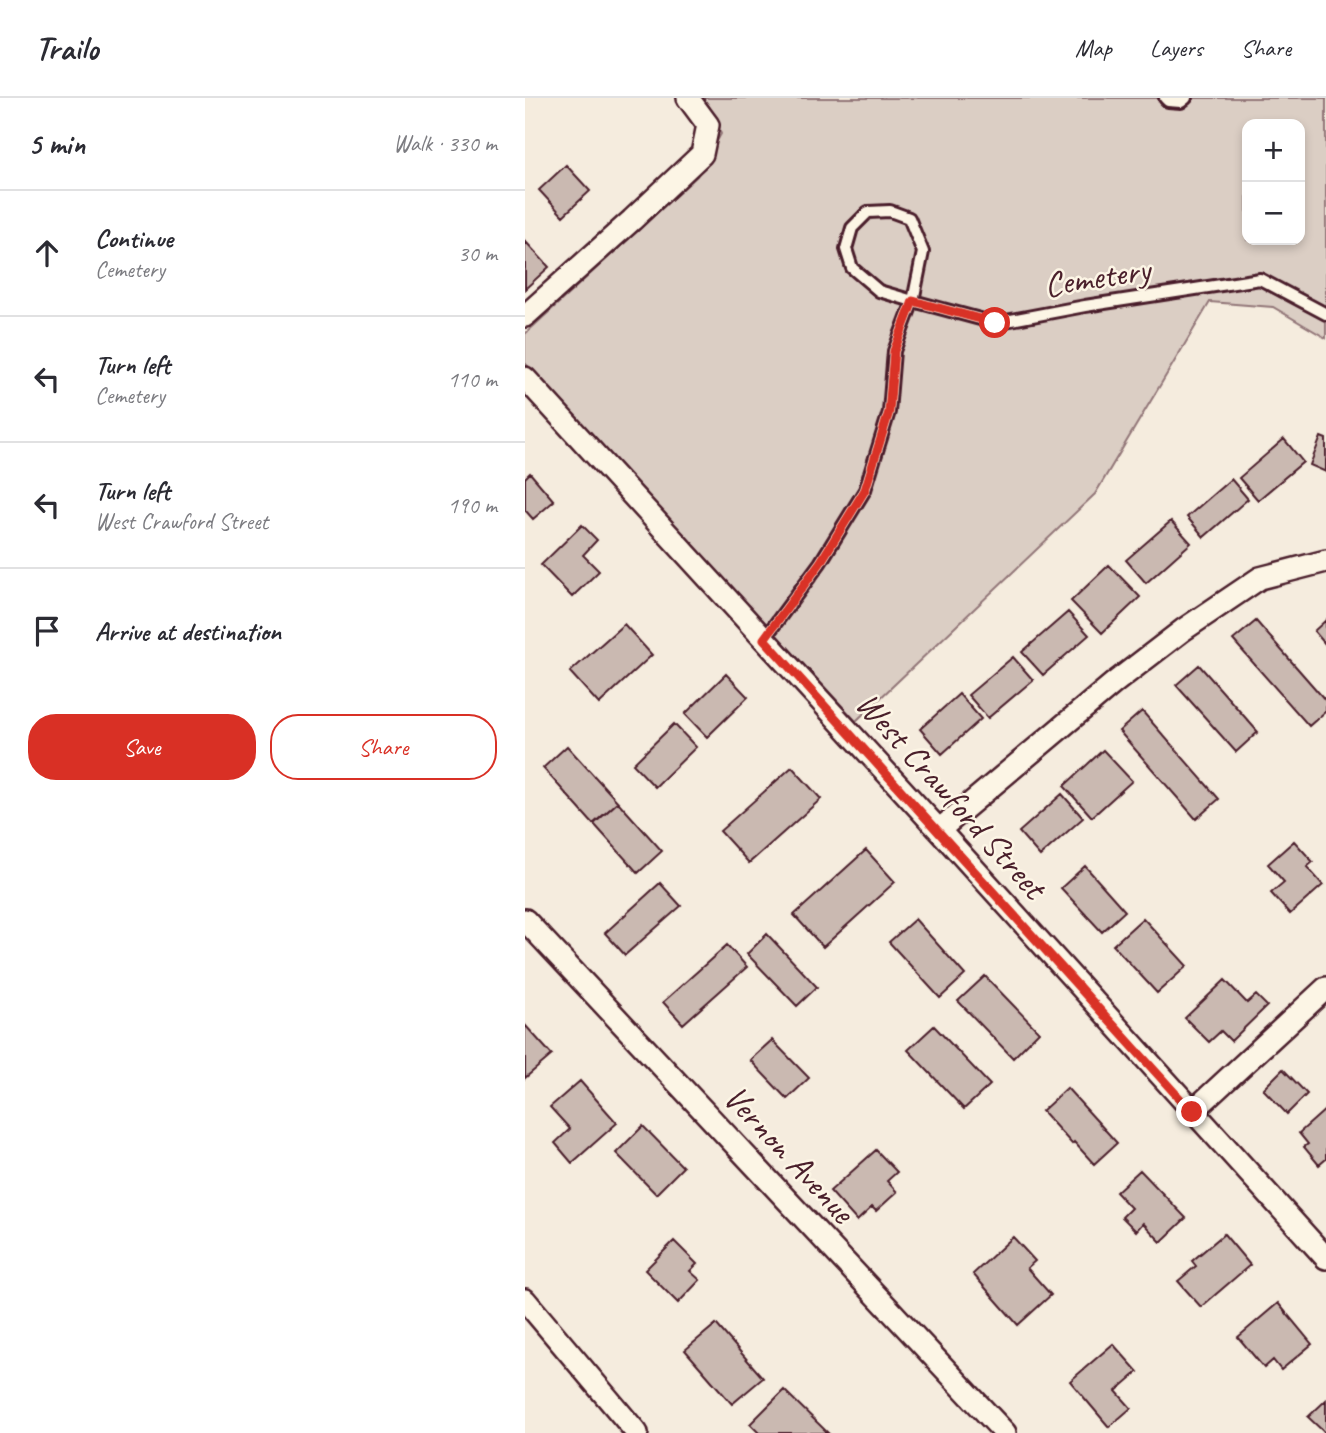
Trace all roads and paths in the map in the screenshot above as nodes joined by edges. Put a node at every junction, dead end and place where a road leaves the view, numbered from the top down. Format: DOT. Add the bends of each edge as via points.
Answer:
graph roads {
  1 [pos="688,98"];
  2 [pos="1165,98"];
  3 [pos="1186,98"];
  4 [pos="913,301"];
  5 [pos="1326,314"];
  6 [pos="525,316"];
  7 [pos="525,378"];
  8 [pos="1326,561"];
  9 [pos="764,639"];
  10 [pos="939,830"];
  11 [pos="525,920"];
  12 [pos="1326,988"];
  13 [pos="1192,1112"];
  14 [pos="1326,1258"];
  15 [pos="525,1300"];
  16 [pos="637,1433"];
  17 [pos="1005,1433"];
  1 -- 6 [label="street" via="708,125 702,154"];
  2 -- 3 [label="lane" via="1181,102"];
  4 -- 4 [label="lane" via="879,291 852,268 846,249 852,228 868,212 890,211 909,218 923,252"];
  4 -- 5 [label="lane, Cemetery" via="995,323 1260,279"];
  4 -- 9 [label="lane" via="894,351 889,412 865,490 820,563"];
  7 -- 9 [label="street, West Crawford Street"];
  8 -- 10 [label="street" via="1260,578 1183,630 1114,682"];
  9 -- 10 [label="street, West Crawford Street"];
  10 -- 13 [label="street, West Crawford Street"];
  11 -- 17 [label="street, Vernon Avenue"];
  12 -- 13 [label="street"];
  13 -- 14 [label="street, West Crawford Street"];
  15 -- 16 [label="street"];
}
